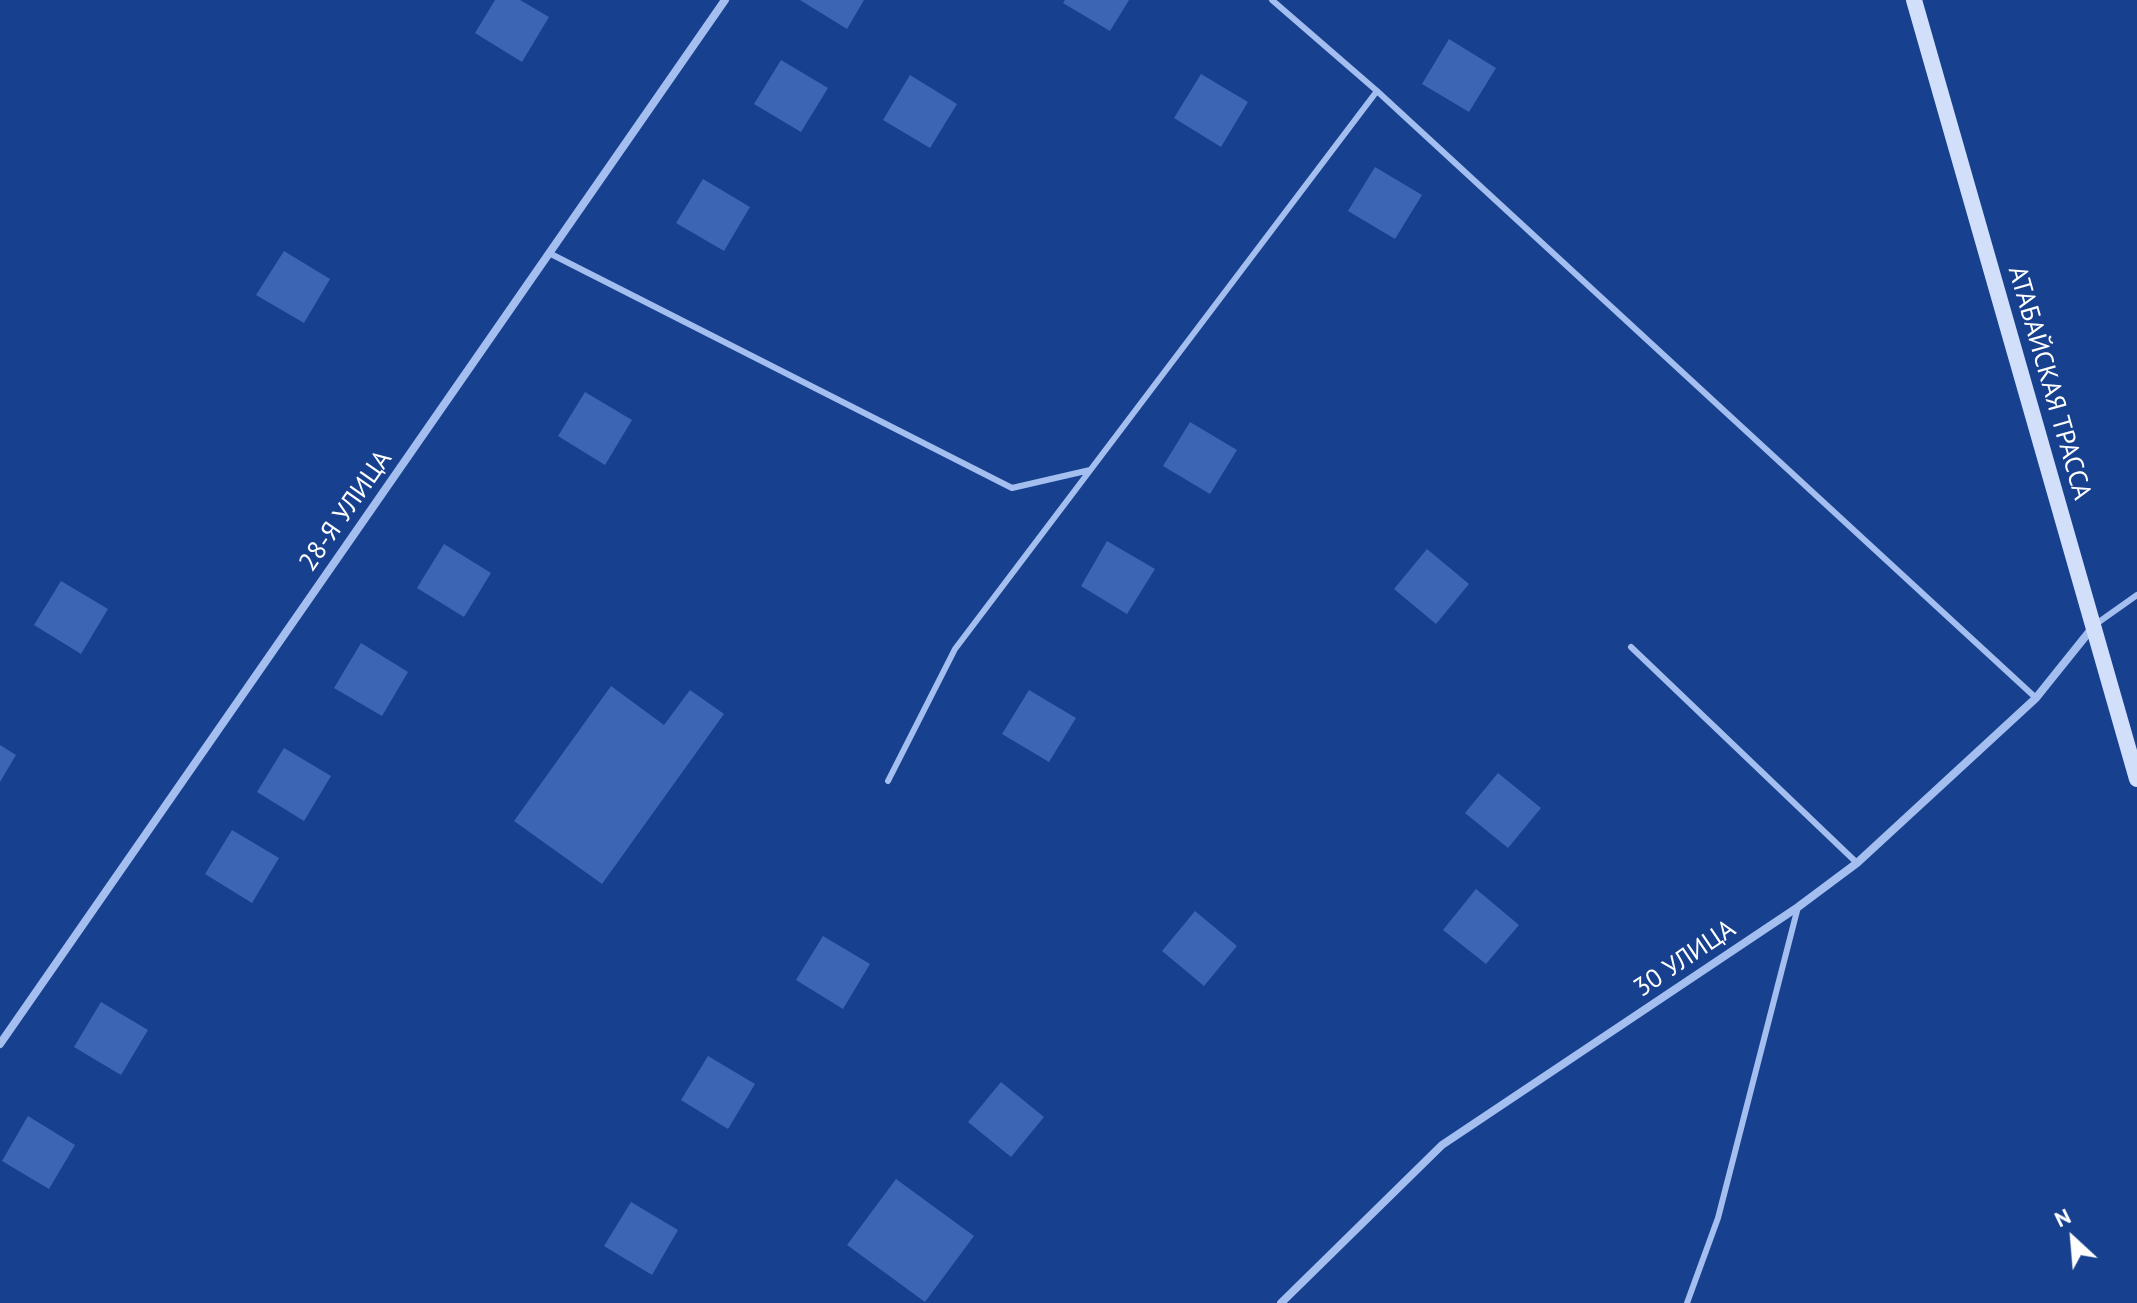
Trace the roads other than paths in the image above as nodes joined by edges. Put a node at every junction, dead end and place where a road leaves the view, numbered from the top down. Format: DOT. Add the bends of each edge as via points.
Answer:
graph roads {
  1 [pos="1272,0"];
  2 [pos="1914,0"];
  3 [pos="721,1"];
  4 [pos="1377,91"];
  5 [pos="549,253"];
  6 [pos="1090,470"];
  7 [pos="2137,595"];
  8 [pos="2093,626"];
  9 [pos="1631,647"];
  10 [pos="2036,698"];
  11 [pos="2137,779"];
  12 [pos="888,781"];
  13 [pos="1857,863"];
  14 [pos="1798,907"];
  15 [pos="0,1044"];
  16 [pos="1281,1303"];
  17 [pos="1687,1303"];
  1 -- 4 [label="lane"];
  2 -- 8 [label="main road, АТАБАЙСКАЯ ТРАССА"];
  3 -- 5 [label="street, 28-Я УЛИЦА"];
  4 -- 6 [label="lane"];
  4 -- 10 [label="lane"];
  5 -- 6 [label="lane" via="1012,488"];
  5 -- 15 [label="street, 28-Я УЛИЦА"];
  6 -- 12 [label="lane" via="955,649"];
  7 -- 8 [label="lane"];
  8 -- 10 [label="street, 30 УЛИЦА"];
  8 -- 11 [label="main road, АТАБАЙСКАЯ ТРАССА"];
  9 -- 13 [label="lane"];
  10 -- 13 [label="street, 30 УЛИЦА"];
  13 -- 14 [label="street, 30 УЛИЦА"];
  14 -- 16 [label="street, 30 УЛИЦА" via="1442,1145"];
  14 -- 17 [label="lane" via="1718,1218"];
}
